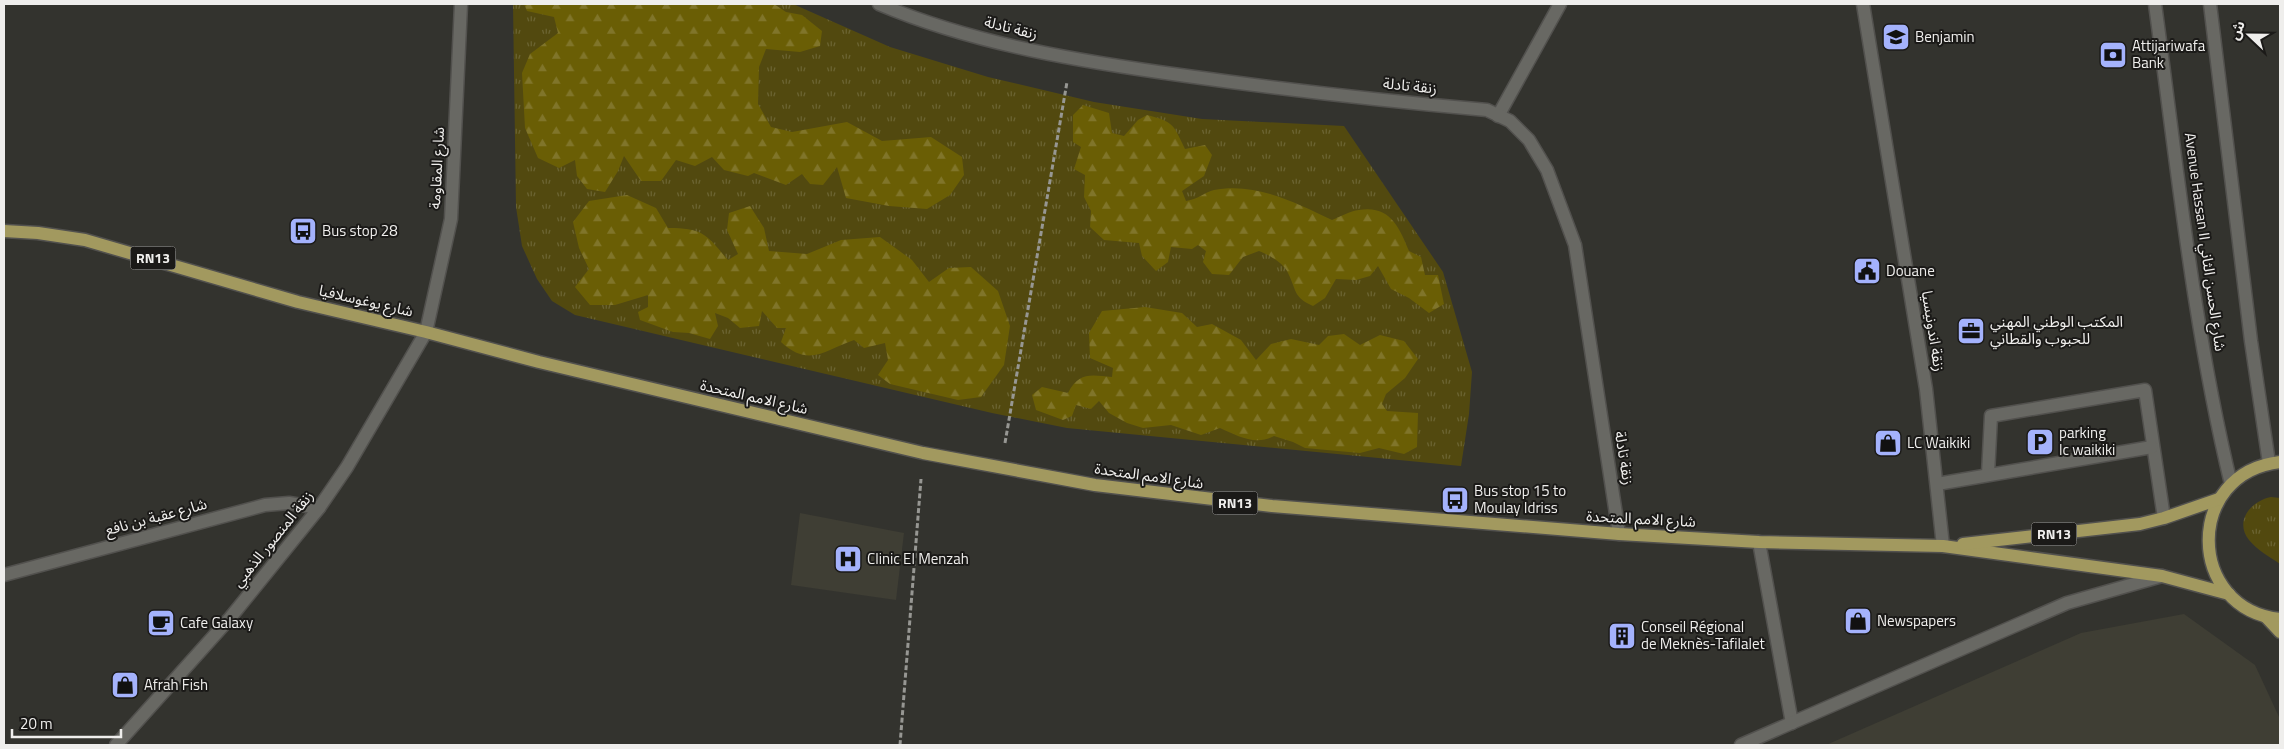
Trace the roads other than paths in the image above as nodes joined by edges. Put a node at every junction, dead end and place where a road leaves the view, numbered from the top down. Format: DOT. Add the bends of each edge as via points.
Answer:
graph roads {
  1 [pos="461,4"];
  2 [pos="879,4"];
  3 [pos="1560,4"];
  4 [pos="1863,4"];
  5 [pos="2155,4"];
  6 [pos="2210,4"];
  7 [pos="1498,116"];
  8 [pos="4,231"];
  9 [pos="426,332"];
  10 [pos="2152,447"];
  11 [pos="2275,462"];
  12 [pos="1988,474"];
  13 [pos="1937,484"];
  14 [pos="2230,484"];
  15 [pos="2218,500"];
  16 [pos="319,508"];
  17 [pos="2164,518"];
  18 [pos="1619,534"];
  19 [pos="1759,542"];
  20 [pos="1944,546"];
  21 [pos="4,576"];
  22 [pos="2162,576"];
  23 [pos="2229,594"];
  24 [pos="2266,617"];
  25 [pos="2280,619"];
  26 [pos="2280,632"];
  27 [pos="1792,723"];
  28 [pos="116,745"];
  29 [pos="1741,745"];
  1 -- 9 [label="street, شارع المقاومة" via="451,219"];
  2 -- 7 [label="street, زنقة تادلة" via="976,36 1071,60 1282,89 1487,110"];
  3 -- 7 [label="street"];
  4 -- 13 [label="street, زنقة اندونيسيا" via="1926,389"];
  5 -- 14 [label="street, Avenue Hassan II شارع الحسن الثاني" via="2203,346"];
  6 -- 11 [label="street" via="2251,341"];
  7 -- 18 [label="street, زنقة تادلة" via="1510,121 1529,140 1547,170 1575,245"];
  8 -- 9 [label="main road, شارع يوغوسلافيا / RN13" via="84,240 298,302"];
  9 -- 16 [label="street, زنقة المنصور الذهبي" via="348,467"];
  9 -- 18 [label="main road, شارع الامم المتحدة / RN13" via="923,454 1095,485 1186,498 1340,513"];
  10 -- 12 [label="street"];
  10 -- 12 [label="street" via="2145,390 1991,416"];
  10 -- 17 [label="street"];
  11 -- 14 [label="main road, RN13" via="2247,472"];
  12 -- 13 [label="street"];
  13 -- 20 [label="street, زنقة اندونيسيا"];
  14 -- 15 [label="main road, RN13"];
  15 -- 17 [label="main road, RN13"];
  15 -- 23 [label="main road, RN13" via="2211,515 2209,553 2216,575"];
  16 -- 21 [label="street, شارع عقبة بن نافع" via="289,503 265,505"];
  16 -- 28 [label="street, زنقة المنصور الذهبي" via="230,618"];
  17 -- 20 [label="main road, RN13" via="2140,524"];
  18 -- 19 [label="main road, شارع الامم المتحدة / RN13"];
  19 -- 20 [label="main road, شارع الامم المتحدة / RN13"];
  19 -- 27 [label="street"];
  20 -- 22 [label="main road, RN13"];
  22 -- 23 [label="main road, RN13"];
  22 -- 27 [label="street" via="2067,604"];
  23 -- 24 [label="main road, RN13" via="2246,608"];
  24 -- 25 [label="main road, RN13"];
  24 -- 26 [label="main road"];
  27 -- 29 [label="street"];
}
